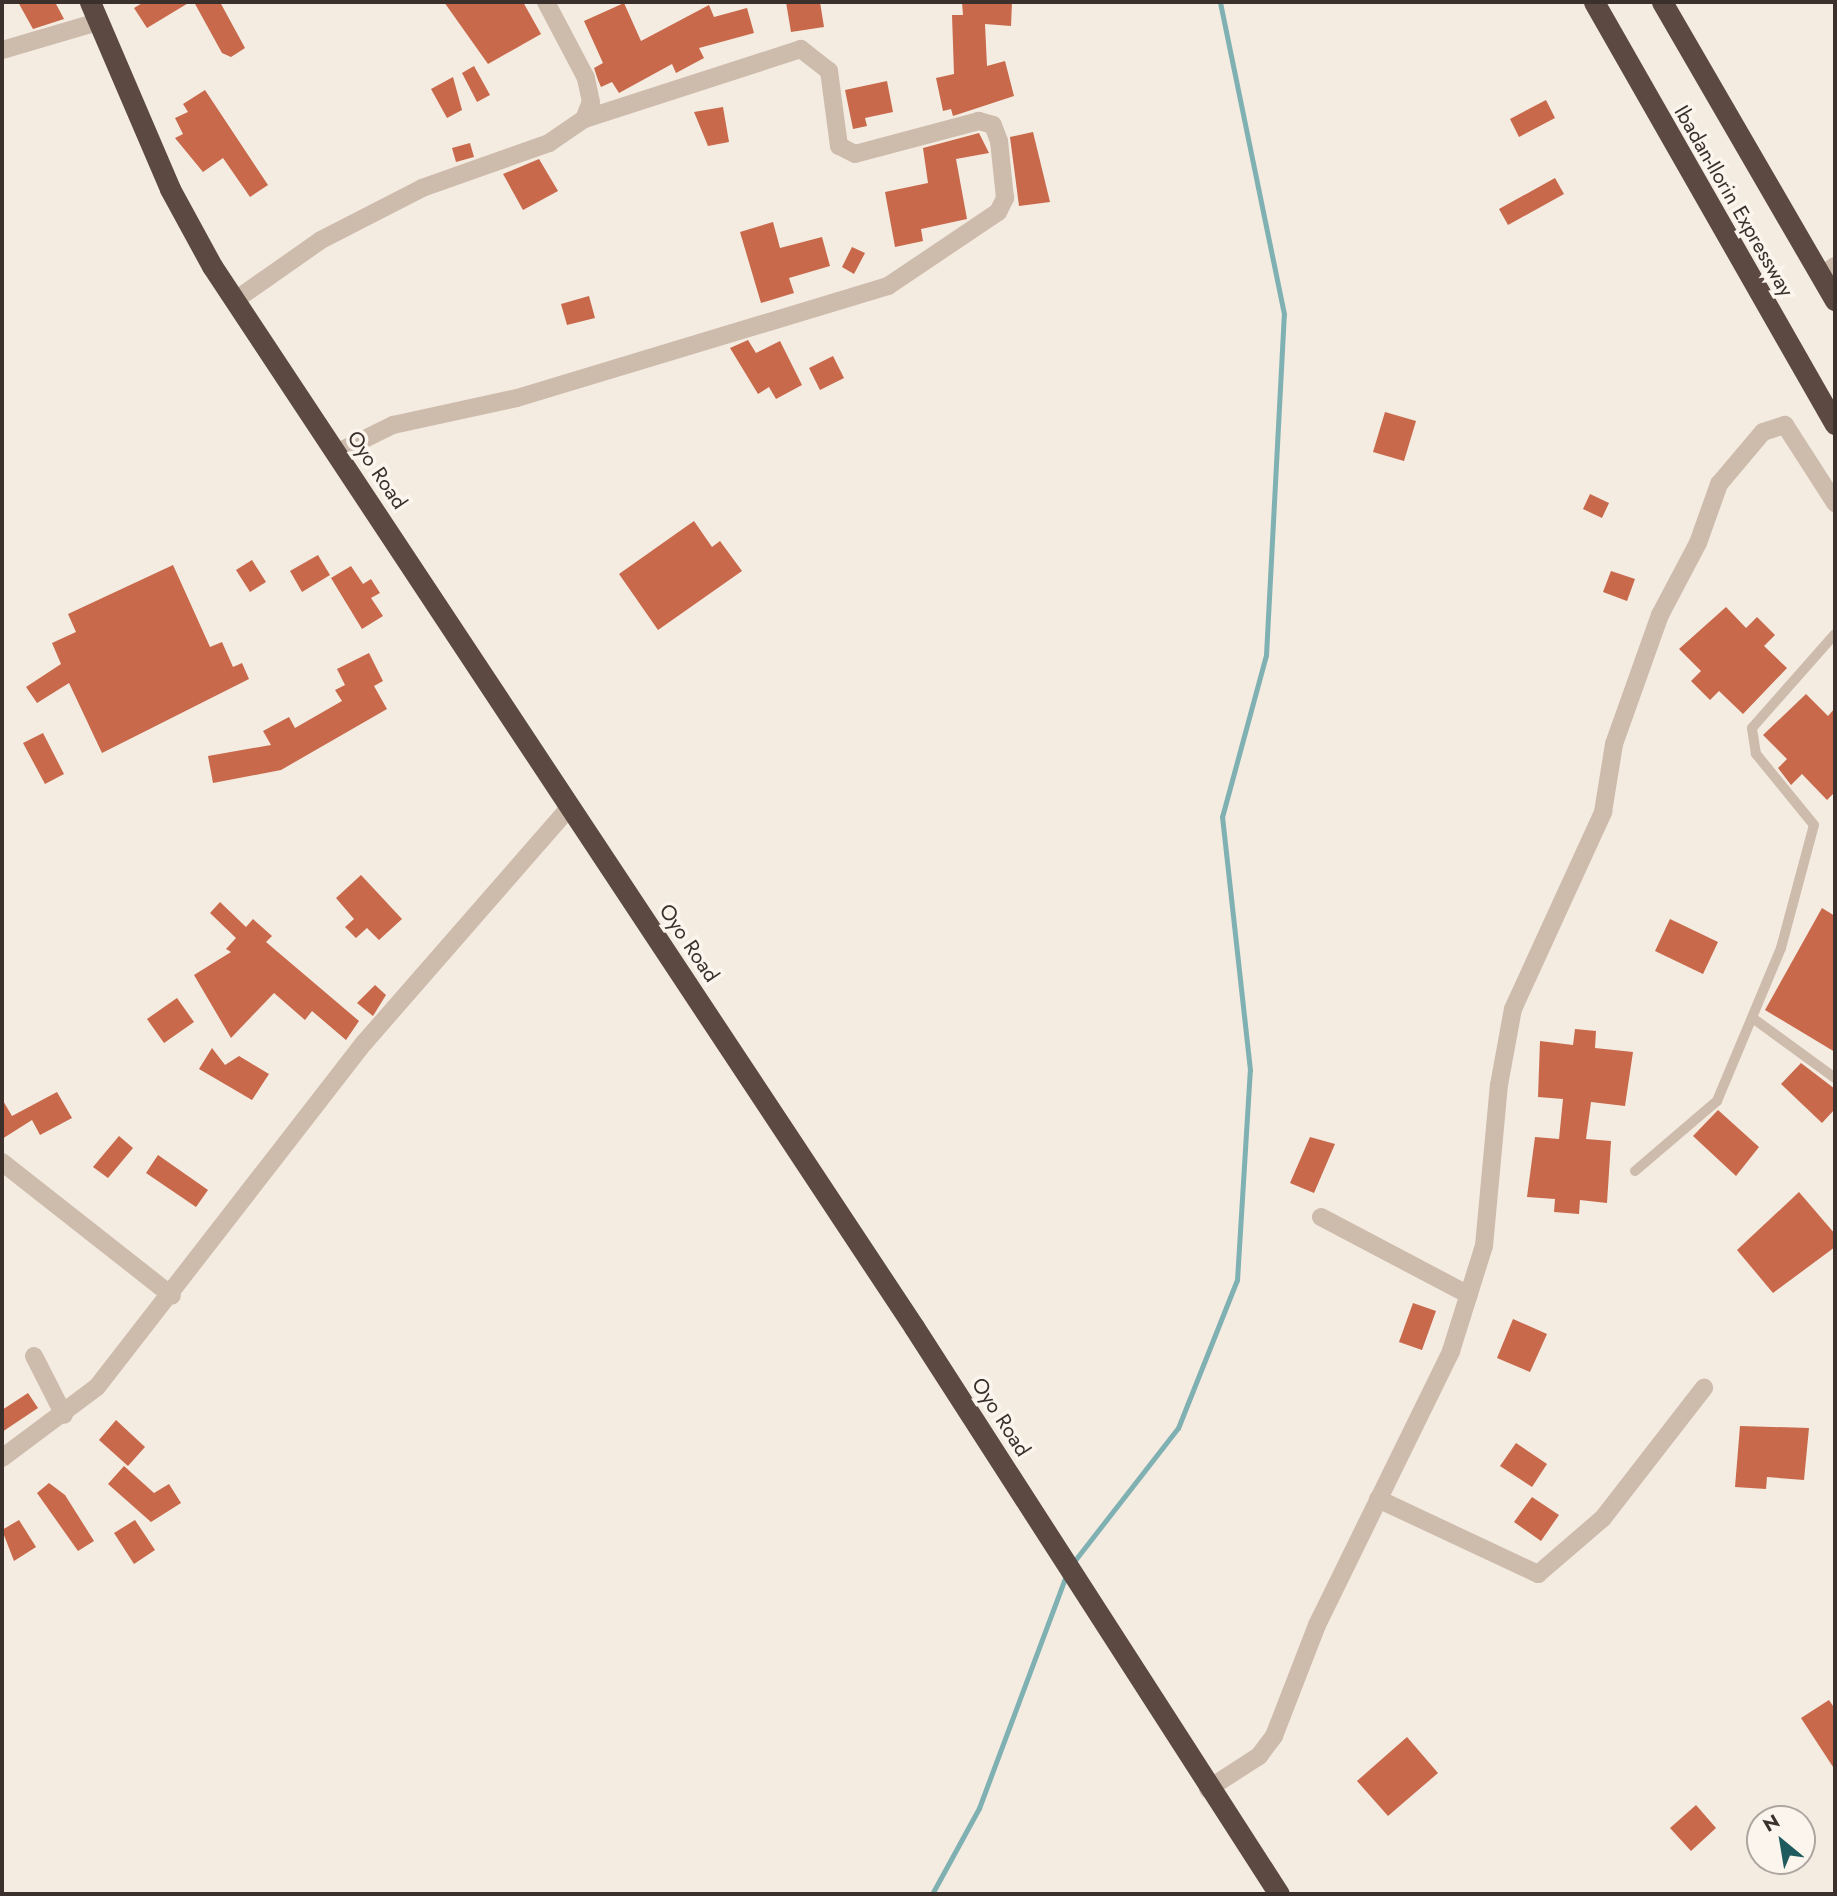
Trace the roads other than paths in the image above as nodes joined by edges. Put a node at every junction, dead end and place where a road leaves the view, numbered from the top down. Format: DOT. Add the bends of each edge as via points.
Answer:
graph roads {
  1 [pos="90,2"];
  2 [pos="546,2"];
  3 [pos="1594,2"];
  4 [pos="1662,2"];
  5 [pos="98,22"];
  6 [pos="2,50"];
  7 [pos="584,119"];
  8 [pos="1828,271"];
  9 [pos="234,301"];
  10 [pos="1835,301"];
  11 [pos="1835,424"];
  12 [pos="336,453"];
  13 [pos="1835,503"];
  14 [pos="1835,634"];
  15 [pos="570,807"];
  16 [pos="1754,1019"];
  17 [pos="1835,1078"];
  18 [pos="2,1162"];
  19 [pos="1635,1171"];
  20 [pos="1321,1217"];
  21 [pos="1469,1295"];
  22 [pos="172,1296"];
  23 [pos="34,1356"];
  24 [pos="1704,1388"];
  25 [pos="64,1415"];
  26 [pos="2,1458"];
  27 [pos="1378,1499"];
  28 [pos="1208,1789"];
  29 [pos="1279,1894"];
  1 -- 5 [label="highway, Oyo Road"];
  2 -- 7 [label="street" via="586,78 591,102"];
  3 -- 11 [label="highway, Ibadan-Ilorin Expressway"];
  4 -- 8 [label="highway, Ibadan-Ilorin Expressway"];
  5 -- 6 [label="street"];
  5 -- 9 [label="highway, Oyo Road" via="170,189"];
  7 -- 9 [label="street" via="549,143 422,188 332,234"];
  7 -- 12 [label="street" via="801,49 829,71 839,146 855,154 979,121 993,125 1005,198 998,212 888,286 517,398 393,425"];
  8 -- 10 [label="highway, Ibadan-Ilorin Expressway"];
  9 -- 12 [label="highway, Oyo Road"];
  12 -- 15 [label="highway, Oyo Road"];
  13 -- 21 [label="street" via="1785,425 1777,424 1719,484 1698,544 1668,594 1615,744 1603,812 1513,1009 1499,1085 1484,1246"];
  14 -- 16 [label="lane" via="1752,728 1756,754 1814,825"];
  15 -- 22 [label="street" via="364,1043"];
  15 -- 28 [label="highway, Oyo Road" via="921,1338"];
  16 -- 17 [label="lane"];
  16 -- 19 [label="lane" via="1717,1101"];
  18 -- 22 [label="street"];
  20 -- 21 [label="street"];
  21 -- 27 [label="street" via="1451,1351"];
  22 -- 25 [label="street" via="97,1387"];
  23 -- 25 [label="street"];
  24 -- 27 [label="street" via="1602,1518 1538,1574"];
  25 -- 26 [label="street"];
  27 -- 28 [label="street" via="1317,1625 1274,1736 1259,1756"];
  28 -- 29 [label="highway, Oyo Road"];
}
